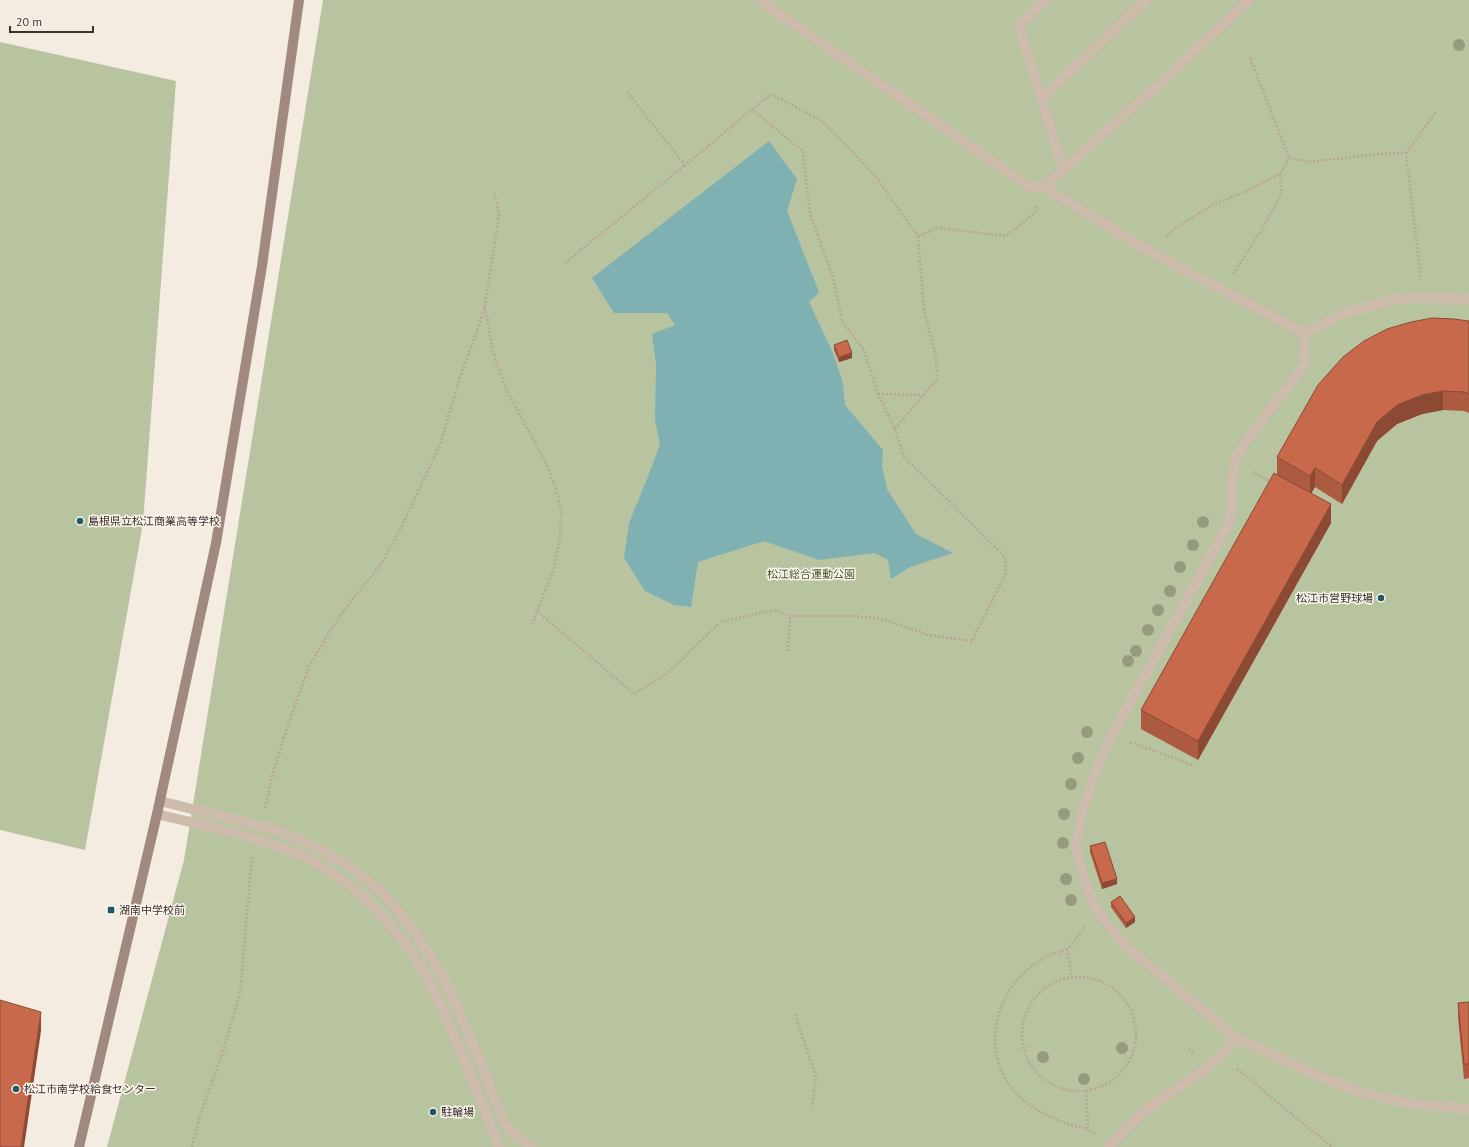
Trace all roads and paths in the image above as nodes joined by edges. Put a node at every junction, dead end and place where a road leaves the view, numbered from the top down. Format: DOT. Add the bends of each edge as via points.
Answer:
graph roads {
  1 [pos="299,0"];
  2 [pos="759,0"];
  3 [pos="1046,0"];
  4 [pos="1146,0"];
  5 [pos="1249,0"];
  6 [pos="1250,58"];
  7 [pos="627,92"];
  8 [pos="1041,99"];
  9 [pos="752,110"];
  10 [pos="1436,112"];
  11 [pos="1406,153"];
  12 [pos="1289,158"];
  13 [pos="685,165"];
  14 [pos="1063,169"];
  15 [pos="1280,174"];
  16 [pos="1044,187"];
  17 [pos="494,191"];
  18 [pos="918,236"];
  19 [pos="1152,252"];
  20 [pos="565,263"];
  21 [pos="1223,291"];
  22 [pos="1424,297"];
  23 [pos="1469,299"];
  24 [pos="485,305"];
  25 [pos="1305,333"];
  26 [pos="878,394"];
  27 [pos="923,395"];
  28 [pos="895,429"];
  29 [pos="1235,462"];
  30 [pos="1277,485"];
  31 [pos="537,611"];
  32 [pos="790,616"];
  33 [pos="532,624"];
  34 [pos="788,651"];
  35 [pos="1112,735"];
  36 [pos="1196,766"];
  37 [pos="160,801"];
  38 [pos="264,813"];
  39 [pos="157,814"];
  40 [pos="252,850"];
  41 [pos="1097,911"];
  42 [pos="1067,949"];
  43 [pos="1072,976"];
  44 [pos="795,1014"];
  45 [pos="1235,1037"];
  46 [pos="1221,1056"];
  47 [pos="1086,1091"];
  48 [pos="812,1108"];
  49 [pos="1469,1109"];
  50 [pos="1088,1128"];
  51 [pos="79,1147"];
  52 [pos="192,1147"];
  53 [pos="500,1147"];
  54 [pos="532,1147"];
  55 [pos="1110,1147"];
  56 [pos="1332,1147"];
  1 -- 37 [label="street" via="262,266 216,543"];
  2 -- 16 [label="lane" via="1030,188"];
  3 -- 8 [label="lane" via="1019,26"];
  4 -- 8 [label="lane"];
  5 -- 14 [label="lane"];
  6 -- 12 [label="path"];
  7 -- 13 [label="path"];
  8 -- 14 [label="lane"];
  9 -- 13 [label="path"];
  9 -- 18 [label="path" via="770,94 822,121 873,173"];
  9 -- 26 [label="path" via="803,151 810,214 833,277 842,321 863,349"];
  10 -- 11 [label="path"];
  11 -- 12 [label="path" via="1311,162"];
  11 -- 22 [label="path"];
  12 -- 15 [label="path"];
  13 -- 20 [label="path"];
  14 -- 16 [label="lane"];
  15 -- 19 [label="path" via="1193,216 1177,227"];
  15 -- 21 [label="path" via="1281,194"];
  16 -- 18 [label="path" via="1034,212 1005,236 937,228"];
  16 -- 19 [label="lane"];
  17 -- 24 [label="path" via="499,216"];
  18 -- 27 [label="path" via="924,310 936,357 937,372 937,379"];
  19 -- 21 [label="lane"];
  21 -- 25 [label="lane"];
  22 -- 23 [label="lane"];
  22 -- 25 [label="lane" via="1396,300 1342,314"];
  24 -- 31 [label="path" via="493,352 506,389 547,465 561,511 560,537 554,568"];
  24 -- 38 [label="path" via="440,445 401,528 379,567 351,601 308,666 272,776"];
  25 -- 29 [label="lane" via="1304,365 1241,448"];
  26 -- 27 [label="path"];
  26 -- 28 [label="path"];
  27 -- 28 [label="path"];
  28 -- 32 [label="path" via="904,457 1005,557 1006,573 972,641 928,635 882,619 854,616"];
  29 -- 30 [label="path"];
  29 -- 35 [label="lane" via="1229,523"];
  31 -- 32 [label="path" via="634,694 668,673 720,622 775,610"];
  31 -- 33 [label="path"];
  32 -- 34 [label="path"];
  35 -- 36 [label="path"];
  35 -- 41 [label="lane" via="1095,773 1082,812 1076,847 1084,880"];
  37 -- 39 [label="street"];
  37 -- 54 [label="lane" via="273,829 299,839 342,861 379,890 412,928 446,982 504,1122 512,1132"];
  39 -- 51 [label="street"];
  39 -- 53 [label="lane" via="253,837 301,856 342,880 367,900 384,918 427,978"];
  40 -- 52 [label="path" via="240,993"];
  41 -- 42 [label="path"];
  41 -- 45 [label="lane" via="1125,946"];
  42 -- 43 [label="path"];
  42 -- 50 [label="path" via="1028,969 1015,982 1007,994 996,1023 996,1055 1006,1081 1022,1099 1068,1124"];
  43 -- 47 [label="path" via="1090,977 1107,983 1122,994 1132,1009 1137,1027 1136,1045 1130,1062 1118,1076 1103,1086"];
  43 -- 47 [label="path" via="1057,980 1033,998 1025,1011 1021,1041 1025,1055 1043,1079 1056,1087 1070,1091"];
  44 -- 48 [label="path" via="816,1077"];
  45 -- 46 [label="lane"];
  45 -- 49 [label="lane" via="1316,1075 1362,1093 1414,1104"];
  46 -- 55 [label="lane" via="1147,1109"];
  46 -- 56 [label="path"];
  47 -- 50 [label="path"];
  50 -- 55 [label="path"];
}
